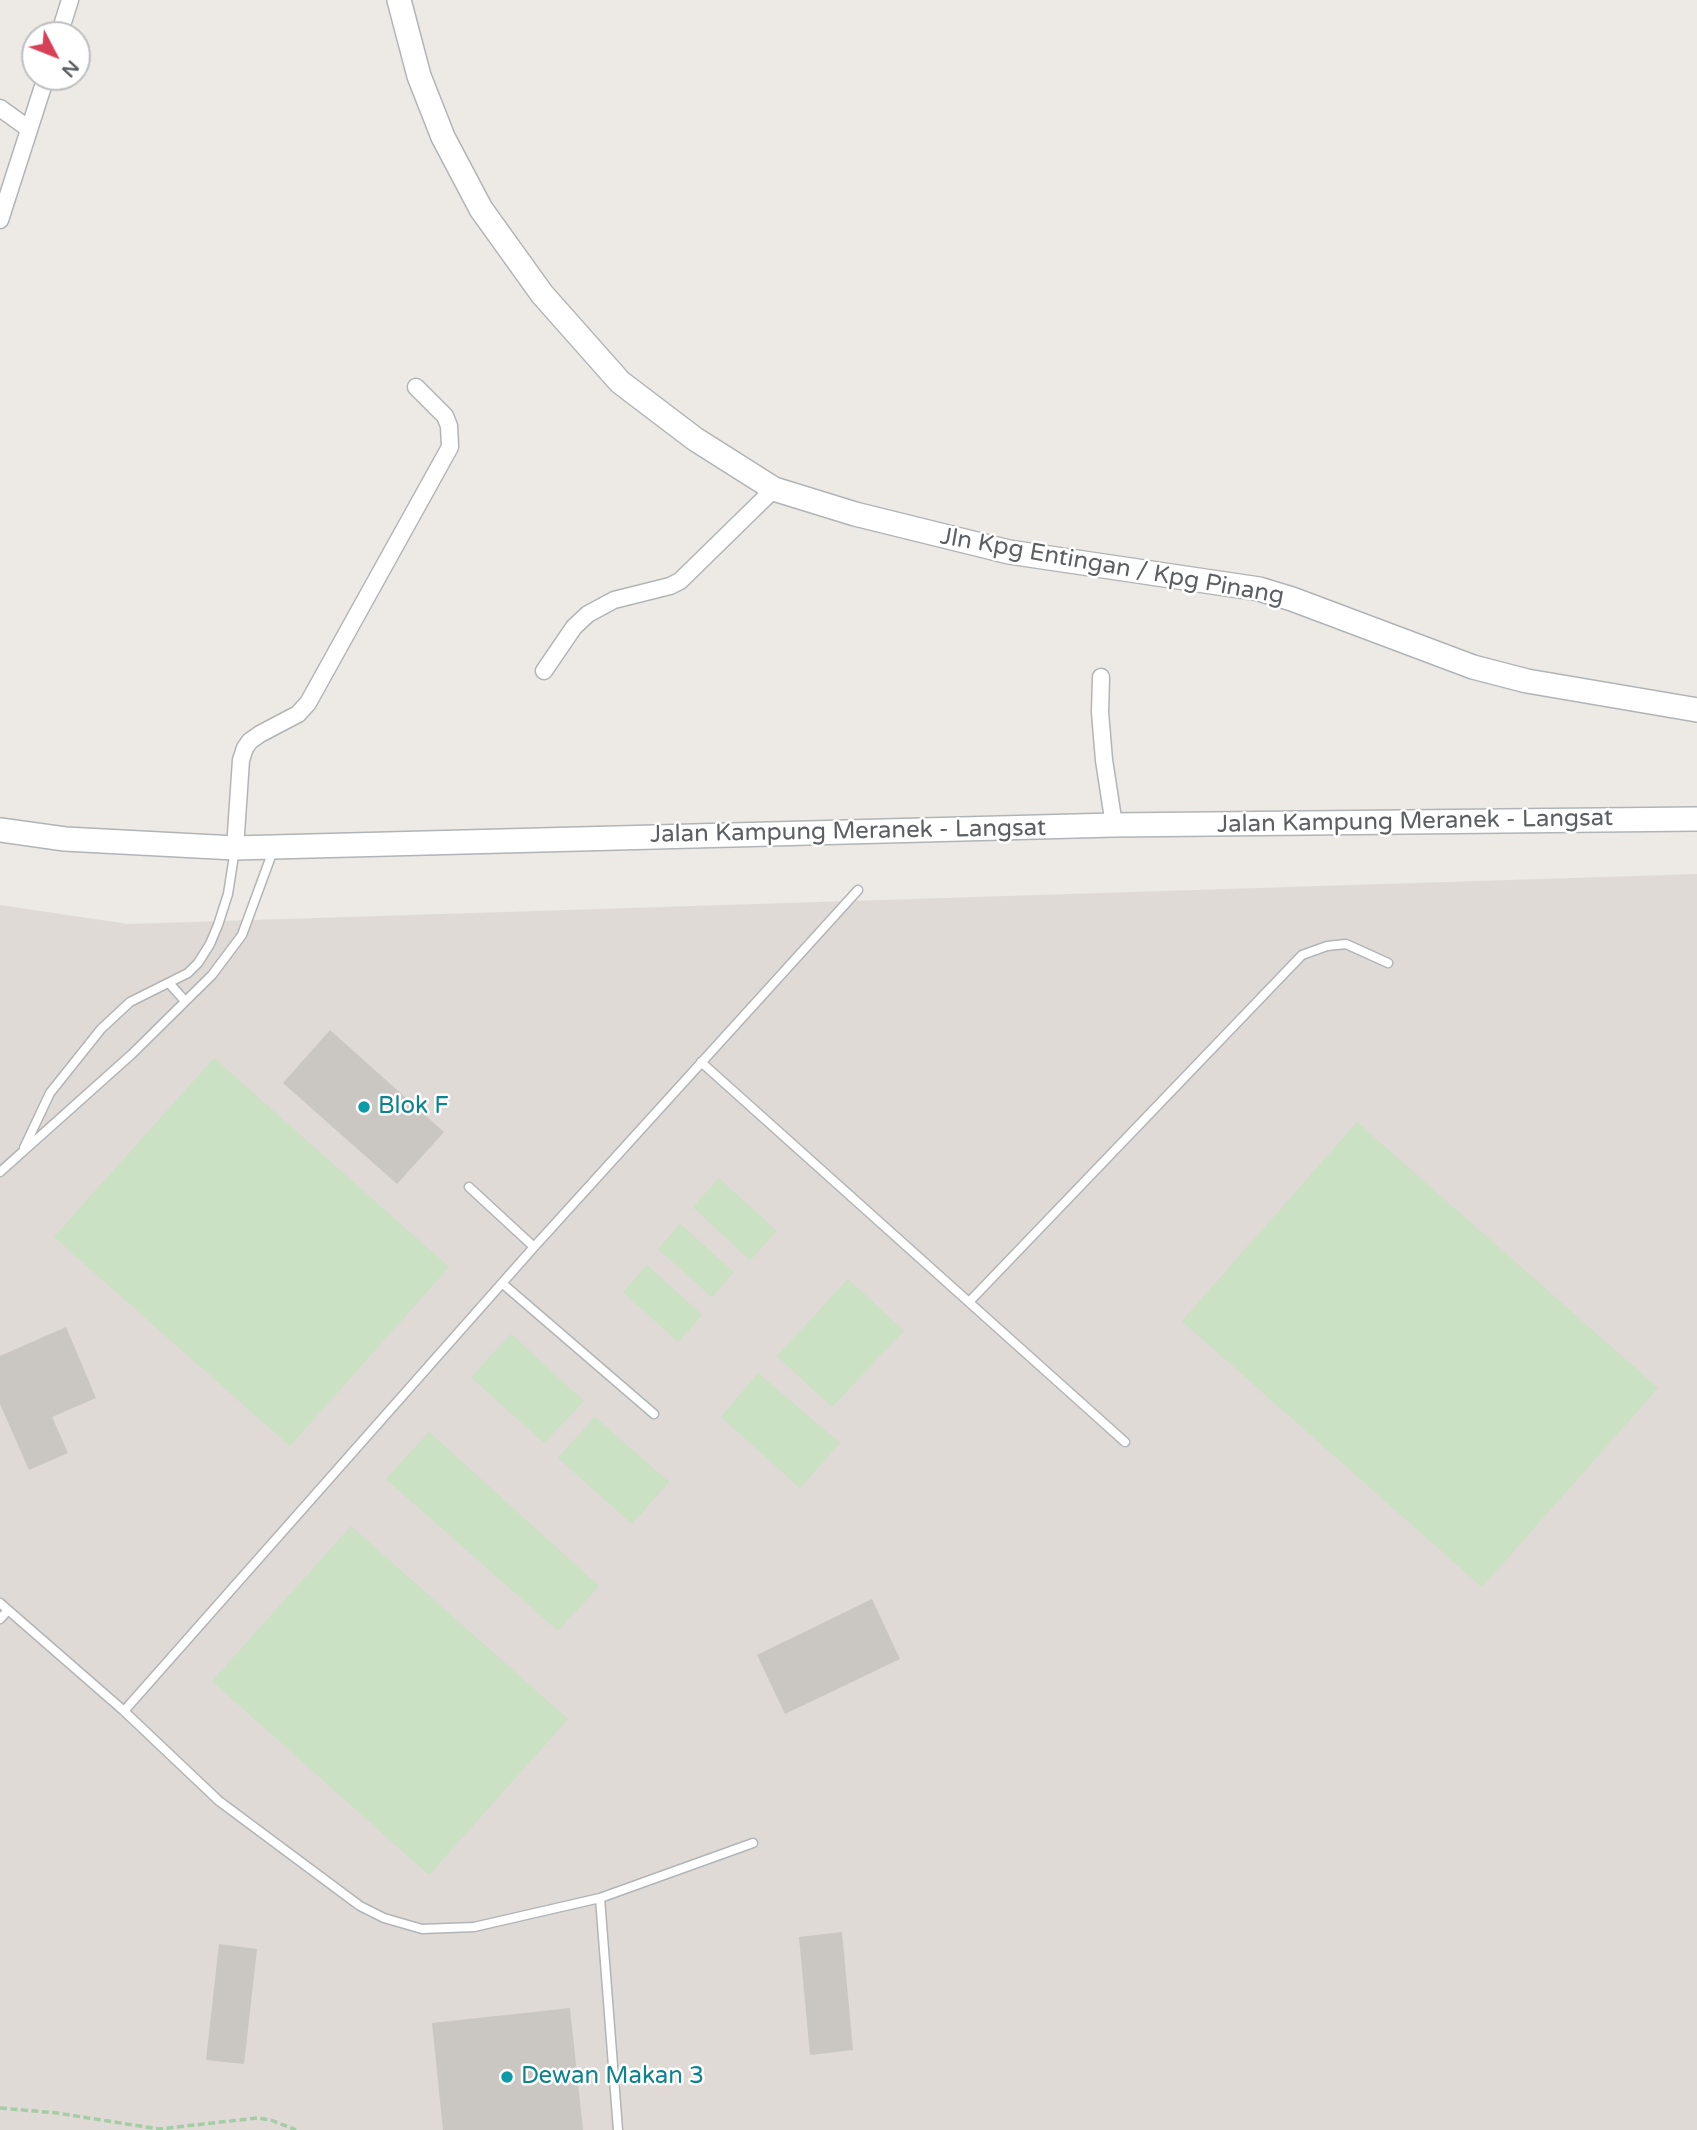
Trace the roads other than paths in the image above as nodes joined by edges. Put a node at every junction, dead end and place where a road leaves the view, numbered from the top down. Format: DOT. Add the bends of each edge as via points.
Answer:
graph roads {
  1 [pos="70,0"];
  2 [pos="399,0"];
  3 [pos="63,21"];
  4 [pos="41,91"];
  5 [pos="0,108"];
  6 [pos="29,129"];
  7 [pos="0,220"];
  8 [pos="416,387"];
  9 [pos="774,489"];
  10 [pos="544,671"];
  11 [pos="1101,677"];
  12 [pos="1697,710"];
  13 [pos="1697,819"];
  14 [pos="1114,825"];
  15 [pos="0,830"];
  16 [pos="275,845"];
  17 [pos="235,848"];
  18 [pos="858,890"];
  19 [pos="1388,963"];
  20 [pos="169,983"];
  21 [pos="185,1001"];
  22 [pos="701,1062"];
  23 [pos="23,1150"];
  24 [pos="0,1172"];
  25 [pos="469,1187"];
  26 [pos="534,1247"];
  27 [pos="503,1284"];
  28 [pos="969,1302"];
  29 [pos="654,1414"];
  30 [pos="1125,1442"];
  31 [pos="0,1603"];
  32 [pos="8,1610"];
  33 [pos="0,1619"];
  34 [pos="124,1712"];
  35 [pos="753,1843"];
  36 [pos="600,1898"];
  37 [pos="618,2130"];
  1 -- 3 [label="street"];
  2 -- 9 [label="main road, Jln Kpg Entingan / Kpg Pinang" via="419,76 443,137 481,209 542,294 620,382 695,439"];
  4 -- 6 [label="street"];
  5 -- 6 [label="street"];
  6 -- 7 [label="street"];
  8 -- 17 [label="street" via="445,416 450,447 308,703 245,747"];
  9 -- 10 [label="street" via="680,581 614,600 588,614"];
  9 -- 12 [label="main road, Jln Kpg Entingan / Kpg Pinang" via="1009,552 1259,589 1473,667 1527,681"];
  11 -- 14 [label="street" via="1104,761"];
  13 -- 14 [label="main road, Jalan Kampung Meranek - Langsat"];
  14 -- 16 [label="main road, Jalan Kampung Meranek - Langsat"];
  15 -- 17 [label="main road, Jalan Kampung Meranek - Langsat" via="65,839"];
  16 -- 17 [label="main road, Jalan Kampung Meranek - Langsat"];
  16 -- 21 [label="lane" via="242,935"];
  17 -- 20 [label="lane" via="228,894 210,944 188,973"];
  18 -- 22 [label="lane"];
  19 -- 28 [label="lane" via="1346,944 1302,956"];
  20 -- 21 [label="lane"];
  20 -- 23 [label="lane" via="130,1002 101,1029 50,1093"];
  21 -- 23 [label="lane"];
  22 -- 26 [label="lane"];
  22 -- 28 [label="lane"];
  23 -- 24 [label="lane"];
  25 -- 26 [label="lane"];
  26 -- 27 [label="lane"];
  27 -- 29 [label="lane"];
  27 -- 34 [label="lane"];
  28 -- 30 [label="lane"];
  31 -- 32 [label="lane"];
  32 -- 33 [label="lane"];
  32 -- 34 [label="lane"];
  34 -- 36 [label="lane" via="219,1801 360,1906 384,1918 422,1929 474,1927"];
  35 -- 36 [label="lane"];
  36 -- 37 [label="lane"];
}
